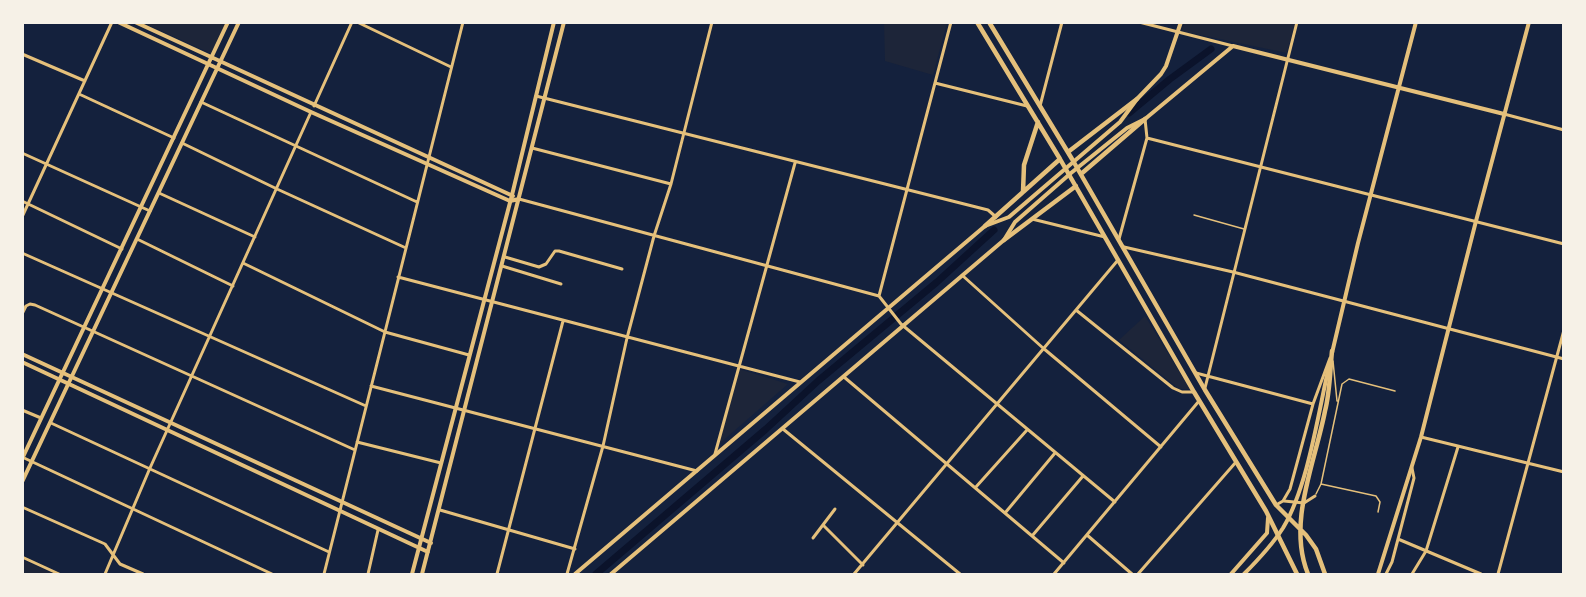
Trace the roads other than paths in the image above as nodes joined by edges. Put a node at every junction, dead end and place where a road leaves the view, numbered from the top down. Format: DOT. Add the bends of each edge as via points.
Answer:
graph roads {
  1 [pos="112,22"];
  2 [pos="118,22"];
  3 [pos="135,22"];
  4 [pos="228,22"];
  5 [pos="238,22"];
  6 [pos="354,22"];
  7 [pos="463,22"];
  8 [pos="554,22"];
  9 [pos="564,22"];
  10 [pos="706,22"];
  11 [pos="951,22"];
  12 [pos="977,22"];
  13 [pos="990,22"];
  14 [pos="1062,22"];
  15 [pos="1139,22"];
  16 [pos="1181,22"];
  17 [pos="1297,22"];
  18 [pos="1416,22"];
  19 [pos="1529,22"];
  20 [pos="712,23"];
  21 [pos="1178,33"];
  22 [pos="1233,46"];
  23 [pos="22,54"];
  24 [pos="212,58"];
  25 [pos="1288,59"];
  26 [pos="220,62"];
  27 [pos="208,64"];
  28 [pos="451,67"];
  29 [pos="217,68"];
  30 [pos="85,81"];
  31 [pos="935,83"];
  32 [pos="1399,87"];
  33 [pos="79,94"];
  34 [pos="536,96"];
  35 [pos="545,98"];
  36 [pos="1137,99"];
  37 [pos="201,102"];
  38 [pos="314,106"];
  39 [pos="1028,106"];
  40 [pos="1040,106"];
  41 [pos="311,112"];
  42 [pos="1504,114"];
  43 [pos="1146,119"];
  44 [pos="1038,122"];
  45 [pos="1563,130"];
  46 [pos="684,134"];
  47 [pos="174,138"];
  48 [pos="1147,138"];
  49 [pos="182,142"];
  50 [pos="296,147"];
  51 [pos="532,147"];
  52 [pos="1068,152"];
  53 [pos="22,153"];
  54 [pos="428,157"];
  55 [pos="1060,159"];
  56 [pos="427,163"];
  57 [pos="795,163"];
  58 [pos="46,165"];
  59 [pos="1261,166"];
  60 [pos="1081,174"];
  61 [pos="671,184"];
  62 [pos="1076,186"];
  63 [pos="277,189"];
  64 [pos="907,191"];
  65 [pos="1023,192"];
  66 [pos="159,193"];
  67 [pos="512,195"];
  68 [pos="1371,195"];
  69 [pos="519,199"];
  70 [pos="22,201"];
  71 [pos="510,201"];
  72 [pos="417,202"];
  73 [pos="28,204"];
  74 [pos="142,207"];
  75 [pos="150,211"];
  76 [pos="1194,215"];
  77 [pos="996,216"];
  78 [pos="22,217"];
  79 [pos="1031,219"];
  80 [pos="1476,221"];
  81 [pos="985,226"];
  82 [pos="1244,229"];
  83 [pos="654,236"];
  84 [pos="255,237"];
  85 [pos="1106,238"];
  86 [pos="137,239"];
  87 [pos="1004,240"];
  88 [pos="1120,244"];
  89 [pos="1563,244"];
  90 [pos="122,249"];
  91 [pos="406,249"];
  92 [pos="22,253"];
  93 [pos="505,257"];
  94 [pos="1118,260"];
  95 [pos="243,263"];
  96 [pos="502,266"];
  97 [pos="767,266"];
  98 [pos="622,269"];
  99 [pos="1233,272"];
  100 [pos="963,276"];
  101 [pos="398,278"];
  102 [pos="561,284"];
  103 [pos="233,286"];
  104 [pos="103,290"];
  105 [pos="111,293"];
  106 [pos="879,296"];
  107 [pos="483,300"];
  108 [pos="1343,302"];
  109 [pos="493,303"];
  110 [pos="1076,310"];
  111 [pos="889,311"];
  112 [pos="22,314"];
  113 [pos="563,321"];
  114 [pos="902,325"];
  115 [pos="85,328"];
  116 [pos="1449,328"];
  117 [pos="1563,330"];
  118 [pos="93,332"];
  119 [pos="385,332"];
  120 [pos="210,335"];
  121 [pos="627,338"];
  122 [pos="1043,348"];
  123 [pos="1332,351"];
  124 [pos="22,354"];
  125 [pos="469,355"];
  126 [pos="1556,357"];
  127 [pos="1563,359"];
  128 [pos="22,362"];
  129 [pos="739,366"];
  130 [pos="64,373"];
  131 [pos="1196,373"];
  132 [pos="192,376"];
  133 [pos="1208,376"];
  134 [pos="72,377"];
  135 [pos="844,377"];
  136 [pos="61,380"];
  137 [pos="801,382"];
  138 [pos="69,384"];
  139 [pos="371,386"];
  140 [pos="1205,390"];
  141 [pos="1395,391"];
  142 [pos="1194,392"];
  143 [pos="1199,401"];
  144 [pos="996,404"];
  145 [pos="1313,404"];
  146 [pos="1337,405"];
  147 [pos="366,406"];
  148 [pos="455,408"];
  149 [pos="22,410"];
  150 [pos="465,410"];
  151 [pos="42,419"];
  152 [pos="51,423"];
  153 [pos="171,423"];
  154 [pos="534,428"];
  155 [pos="783,429"];
  156 [pos="167,430"];
  157 [pos="1027,430"];
  158 [pos="1421,437"];
  159 [pos="357,442"];
  160 [pos="603,446"];
  161 [pos="1161,447"];
  162 [pos="1458,447"];
  163 [pos="355,450"];
  164 [pos="1055,453"];
  165 [pos="715,456"];
  166 [pos="23,458"];
  167 [pos="32,462"];
  168 [pos="1236,462"];
  169 [pos="441,463"];
  170 [pos="947,464"];
  171 [pos="1529,464"];
  172 [pos="150,468"];
  173 [pos="1412,468"];
  174 [pos="697,471"];
  175 [pos="1563,472"];
  176 [pos="1083,476"];
  177 [pos="22,482"];
  178 [pos="1321,484"];
  179 [pos="975,488"];
  180 [pos="1315,496"];
  181 [pos="1282,501"];
  182 [pos="342,502"];
  183 [pos="1115,502"];
  184 [pos="1276,505"];
  185 [pos="22,507"];
  186 [pos="835,509"];
  187 [pos="133,510"];
  188 [pos="440,510"];
  189 [pos="339,511"];
  190 [pos="1266,511"];
  191 [pos="1378,512"];
  192 [pos="1005,513"];
  193 [pos="823,525"];
  194 [pos="898,525"];
  195 [pos="378,529"];
  196 [pos="510,530"];
  197 [pos="1087,535"];
  198 [pos="1032,536"];
  199 [pos="813,538"];
  200 [pos="421,539"];
  201 [pos="1398,539"];
  202 [pos="431,543"];
  203 [pos="419,548"];
  204 [pos="575,549"];
  205 [pos="1426,551"];
  206 [pos="329,552"];
  207 [pos="428,552"];
  208 [pos="114,556"];
  209 [pos="22,557"];
  210 [pos="1064,563"];
  211 [pos="863,565"];
  212 [pos="59,574"];
  213 [pos="105,574"];
  214 [pos="143,574"];
  215 [pos="272,574"];
  216 [pos="324,574"];
  217 [pos="368,574"];
  218 [pos="412,574"];
  219 [pos="422,574"];
  220 [pos="497,574"];
  221 [pos="567,574"];
  222 [pos="575,574"];
  223 [pos="611,574"];
  224 [pos="854,574"];
  225 [pos="960,574"];
  226 [pos="1054,574"];
  227 [pos="1132,574"];
  228 [pos="1138,574"];
  229 [pos="1231,574"];
  230 [pos="1244,574"];
  231 [pos="1297,574"];
  232 [pos="1308,574"];
  233 [pos="1325,574"];
  234 [pos="1378,574"];
  235 [pos="1386,574"];
  236 [pos="1412,574"];
  237 [pos="1481,574"];
  238 [pos="1498,574"];
  1 -- 30 [label="street"];
  2 -- 27 [label="street"];
  3 -- 24 [label="street"];
  4 -- 24 [label="street"];
  5 -- 26 [label="street"];
  6 -- 28 [label="street"];
  6 -- 38 [label="street"];
  7 -- 28 [label="street"];
  8 -- 34 [label="street"];
  9 -- 35 [label="street"];
  10 -- 20 [label="street"];
  11 -- 31 [label="street"];
  12 -- 39 [label="main road"];
  13 -- 40 [label="main road"];
  14 -- 40 [label="street"];
  15 -- 21 [label="street"];
  16 -- 21 [label="street"];
  17 -- 25 [label="street"];
  18 -- 32 [label="street"];
  19 -- 42 [label="street"];
  20 -- 46 [label="street"];
  21 -- 22 [label="street"];
  21 -- 36 [label="street" via="1161,74"];
  22 -- 25 [label="street"];
  22 -- 43 [label="street"];
  23 -- 30 [label="street"];
  24 -- 26 [label="street"];
  24 -- 27 [label="street"];
  25 -- 32 [label="street"];
  25 -- 59 [label="street"];
  26 -- 29 [label="street"];
  26 -- 38 [label="street"];
  27 -- 29 [label="street"];
  27 -- 47 [label="street"];
  28 -- 54 [label="street"];
  29 -- 37 [label="street"];
  29 -- 41 [label="street"];
  30 -- 33 [label="street"];
  31 -- 39 [label="street"];
  31 -- 64 [label="street"];
  32 -- 42 [label="street"];
  32 -- 68 [label="street"];
  33 -- 47 [label="street"];
  33 -- 58 [label="street"];
  34 -- 35 [label="street"];
  34 -- 67 [label="street"];
  35 -- 46 [label="street"];
  35 -- 51 [label="street"];
  36 -- 52 [label="main road"];
  36 -- 81 [label="street" via="1123,119 1009,217"];
  37 -- 49 [label="street"];
  37 -- 50 [label="street"];
  38 -- 54 [label="street"];
  39 -- 44 [label="main road"];
  40 -- 52 [label="main road"];
  41 -- 50 [label="street"];
  41 -- 56 [label="street"];
  42 -- 45 [label="street"];
  42 -- 80 [label="street"];
  43 -- 48 [label="street"];
  43 -- 60 [label="main road"];
  43 -- 87 [label="street" via="1132,125 1071,173 1015,222"];
  44 -- 55 [label="main road"];
  44 -- 65 [label="main road" via="1024,165"];
  46 -- 57 [label="street"];
  46 -- 61 [label="street"];
  47 -- 74 [label="street"];
  48 -- 59 [label="street"];
  48 -- 88 [label="street"];
  49 -- 63 [label="street"];
  49 -- 66 [label="street"];
  50 -- 63 [label="street"];
  50 -- 72 [label="street"];
  51 -- 61 [label="street"];
  51 -- 69 [label="street"];
  52 -- 60 [label="main road"];
  53 -- 58 [label="street"];
  54 -- 56 [label="street"];
  54 -- 67 [label="street"];
  55 -- 62 [label="main road"];
  55 -- 65 [label="main road"];
  56 -- 71 [label="street"];
  56 -- 72 [label="street"];
  57 -- 64 [label="street"];
  57 -- 97 [label="street"];
  58 -- 73 [label="street"];
  58 -- 74 [label="street"];
  59 -- 68 [label="street"];
  59 -- 82 [label="street"];
  60 -- 88 [label="main road"];
  61 -- 83 [label="street"];
  62 -- 79 [label="main road"];
  62 -- 85 [label="main road"];
  63 -- 84 [label="street"];
  63 -- 91 [label="street"];
  64 -- 77 [label="street" via="988,210"];
  64 -- 106 [label="street"];
  65 -- 77 [label="main road"];
  66 -- 75 [label="street"];
  66 -- 84 [label="street"];
  67 -- 69 [label="street"];
  67 -- 71 [label="street"];
  68 -- 80 [label="street"];
  68 -- 108 [label="street"];
  69 -- 71 [label="street"];
  69 -- 83 [label="street"];
  69 -- 93 [label="street"];
  70 -- 73 [label="street"];
  71 -- 107 [label="street"];
  72 -- 91 [label="street"];
  73 -- 78 [label="street"];
  73 -- 90 [label="street"];
  74 -- 75 [label="street"];
  74 -- 90 [label="street"];
  75 -- 86 [label="street"];
  76 -- 82 [label="lane"];
  77 -- 81 [label="main road"];
  79 -- 85 [label="street"];
  79 -- 87 [label="main road"];
  80 -- 89 [label="street"];
  80 -- 116 [label="street"];
  81 -- 111 [label="street"];
  82 -- 99 [label="street"];
  83 -- 97 [label="street"];
  83 -- 121 [label="street"];
  84 -- 95 [label="street"];
  85 -- 94 [label="main road"];
  86 -- 103 [label="street"];
  86 -- 105 [label="street"];
  87 -- 100 [label="street"];
  88 -- 99 [label="street"];
  88 -- 131 [label="main road"];
  90 -- 104 [label="street"];
  91 -- 101 [label="street"];
  92 -- 104 [label="street"];
  93 -- 96 [label="street"];
  93 -- 98 [label="street" via="539,267 559,251"];
  94 -- 110 [label="street"];
  94 -- 142 [label="main road"];
  95 -- 103 [label="street"];
  95 -- 119 [label="street"];
  96 -- 102 [label="street"];
  96 -- 109 [label="street"];
  97 -- 106 [label="street"];
  97 -- 129 [label="street"];
  99 -- 108 [label="street"];
  99 -- 133 [label="street"];
  100 -- 114 [label="street"];
  100 -- 122 [label="street"];
  101 -- 107 [label="street"];
  101 -- 119 [label="street"];
  103 -- 120 [label="street"];
  104 -- 105 [label="street"];
  104 -- 115 [label="street"];
  105 -- 118 [label="street"];
  105 -- 120 [label="street"];
  106 -- 111 [label="street"];
  107 -- 109 [label="street"];
  107 -- 125 [label="street"];
  108 -- 116 [label="street"];
  108 -- 123 [label="street"];
  109 -- 113 [label="street"];
  109 -- 150 [label="street"];
  110 -- 122 [label="street"];
  110 -- 142 [label="street" via="1173,388"];
  111 -- 114 [label="street"];
  111 -- 137 [label="street"];
  112 -- 115 [label="street" via="30,304"];
  113 -- 121 [label="street"];
  113 -- 154 [label="street"];
  114 -- 135 [label="street"];
  114 -- 144 [label="street"];
  115 -- 118 [label="street"];
  115 -- 130 [label="street"];
  116 -- 126 [label="street"];
  116 -- 158 [label="street"];
  117 -- 126 [label="street"];
  118 -- 132 [label="street"];
  118 -- 134 [label="street"];
  119 -- 125 [label="street"];
  119 -- 139 [label="street"];
  120 -- 132 [label="street"];
  120 -- 147 [label="street"];
  121 -- 129 [label="street"];
  121 -- 160 [label="street"];
  122 -- 144 [label="street"];
  122 -- 161 [label="street"];
  123 -- 145 [label="street"];
  123 -- 146 [label="lane"];
  123 -- 230 [label="street" via="1295,504 1282,529"];
  123 -- 232 [label="main road" via="1326,409 1299,522 1300,546"];
  124 -- 130 [label="street"];
  125 -- 148 [label="street"];
  126 -- 127 [label="street"];
  126 -- 171 [label="street"];
  128 -- 136 [label="street"];
  129 -- 137 [label="street"];
  129 -- 165 [label="street"];
  130 -- 134 [label="street"];
  130 -- 136 [label="street"];
  131 -- 133 [label="street"];
  131 -- 140 [label="main road"];
  132 -- 153 [label="street"];
  132 -- 163 [label="street"];
  133 -- 140 [label="street"];
  133 -- 145 [label="street"];
  134 -- 138 [label="street"];
  134 -- 153 [label="street"];
  135 -- 155 [label="street"];
  135 -- 170 [label="street"];
  136 -- 138 [label="street"];
  136 -- 151 [label="street"];
  137 -- 165 [label="street"];
  138 -- 152 [label="street"];
  138 -- 156 [label="street"];
  139 -- 147 [label="street"];
  139 -- 148 [label="street"];
  140 -- 184 [label="main road"];
  141 -- 146 [label="lane" via="1349,379 1342,384"];
  142 -- 143 [label="main road"];
  143 -- 161 [label="street"];
  143 -- 168 [label="main road"];
  144 -- 157 [label="street"];
  144 -- 170 [label="street"];
  145 -- 181 [label="street" via="1290,489"];
  146 -- 178 [label="lane"];
  147 -- 159 [label="street"];
  148 -- 150 [label="street"];
  148 -- 169 [label="street"];
  149 -- 151 [label="street"];
  150 -- 154 [label="street"];
  150 -- 188 [label="street"];
  151 -- 166 [label="street"];
  152 -- 167 [label="street"];
  152 -- 172 [label="street"];
  153 -- 156 [label="street"];
  153 -- 182 [label="street"];
  154 -- 160 [label="street"];
  154 -- 196 [label="street"];
  155 -- 194 [label="street"];
  155 -- 223 [label="street"];
  156 -- 172 [label="street"];
  156 -- 189 [label="street"];
  157 -- 164 [label="street"];
  157 -- 179 [label="street"];
  158 -- 162 [label="street"];
  158 -- 173 [label="street"];
  159 -- 163 [label="street"];
  159 -- 169 [label="street"];
  160 -- 174 [label="street"];
  160 -- 204 [label="street"];
  161 -- 183 [label="street"];
  162 -- 171 [label="street"];
  162 -- 205 [label="street"];
  163 -- 182 [label="street"];
  164 -- 176 [label="street"];
  164 -- 192 [label="street"];
  165 -- 174 [label="street"];
  166 -- 167 [label="street"];
  167 -- 177 [label="street"];
  167 -- 187 [label="street"];
  168 -- 190 [label="main road"];
  168 -- 228 [label="street"];
  169 -- 200 [label="street"];
  170 -- 179 [label="street"];
  170 -- 194 [label="street"];
  171 -- 175 [label="street"];
  171 -- 238 [label="street"];
  172 -- 187 [label="street"];
  172 -- 206 [label="street"];
  173 -- 201 [label="street" via="1414,478"];
  173 -- 234 [label="street"];
  174 -- 222 [label="street"];
  176 -- 183 [label="street"];
  176 -- 198 [label="street"];
  178 -- 180 [label="lane"];
  178 -- 191 [label="lane" via="1376,496 1380,502"];
  179 -- 192 [label="street"];
  180 -- 181 [label="street" via="1304,503"];
  181 -- 184 [label="street"];
  182 -- 189 [label="street"];
  182 -- 200 [label="street"];
  183 -- 197 [label="street"];
  184 -- 233 [label="main road" via="1316,549"];
  185 -- 208 [label="street" via="105,544"];
  186 -- 193 [label="street"];
  187 -- 208 [label="street"];
  187 -- 215 [label="street"];
  188 -- 196 [label="street"];
  188 -- 202 [label="street"];
  189 -- 195 [label="street"];
  189 -- 206 [label="street"];
  190 -- 229 [label="street" via="1267,533"];
  190 -- 231 [label="main road"];
  192 -- 198 [label="street"];
  193 -- 199 [label="street"];
  193 -- 211 [label="street"];
  194 -- 211 [label="street"];
  194 -- 225 [label="street"];
  195 -- 203 [label="street"];
  195 -- 217 [label="street"];
  196 -- 204 [label="street"];
  196 -- 220 [label="street"];
  197 -- 210 [label="street"];
  197 -- 227 [label="street"];
  198 -- 210 [label="street"];
  200 -- 202 [label="street"];
  200 -- 203 [label="street"];
  201 -- 205 [label="street"];
  201 -- 235 [label="street"];
  202 -- 207 [label="street"];
  203 -- 207 [label="street"];
  203 -- 218 [label="street"];
  204 -- 221 [label="street"];
  205 -- 236 [label="street"];
  205 -- 237 [label="street"];
  206 -- 216 [label="street"];
  207 -- 219 [label="street"];
  208 -- 213 [label="street"];
  208 -- 214 [label="street" via="120,564"];
  209 -- 212 [label="street"];
  210 -- 226 [label="street"];
  211 -- 224 [label="street"];
}
